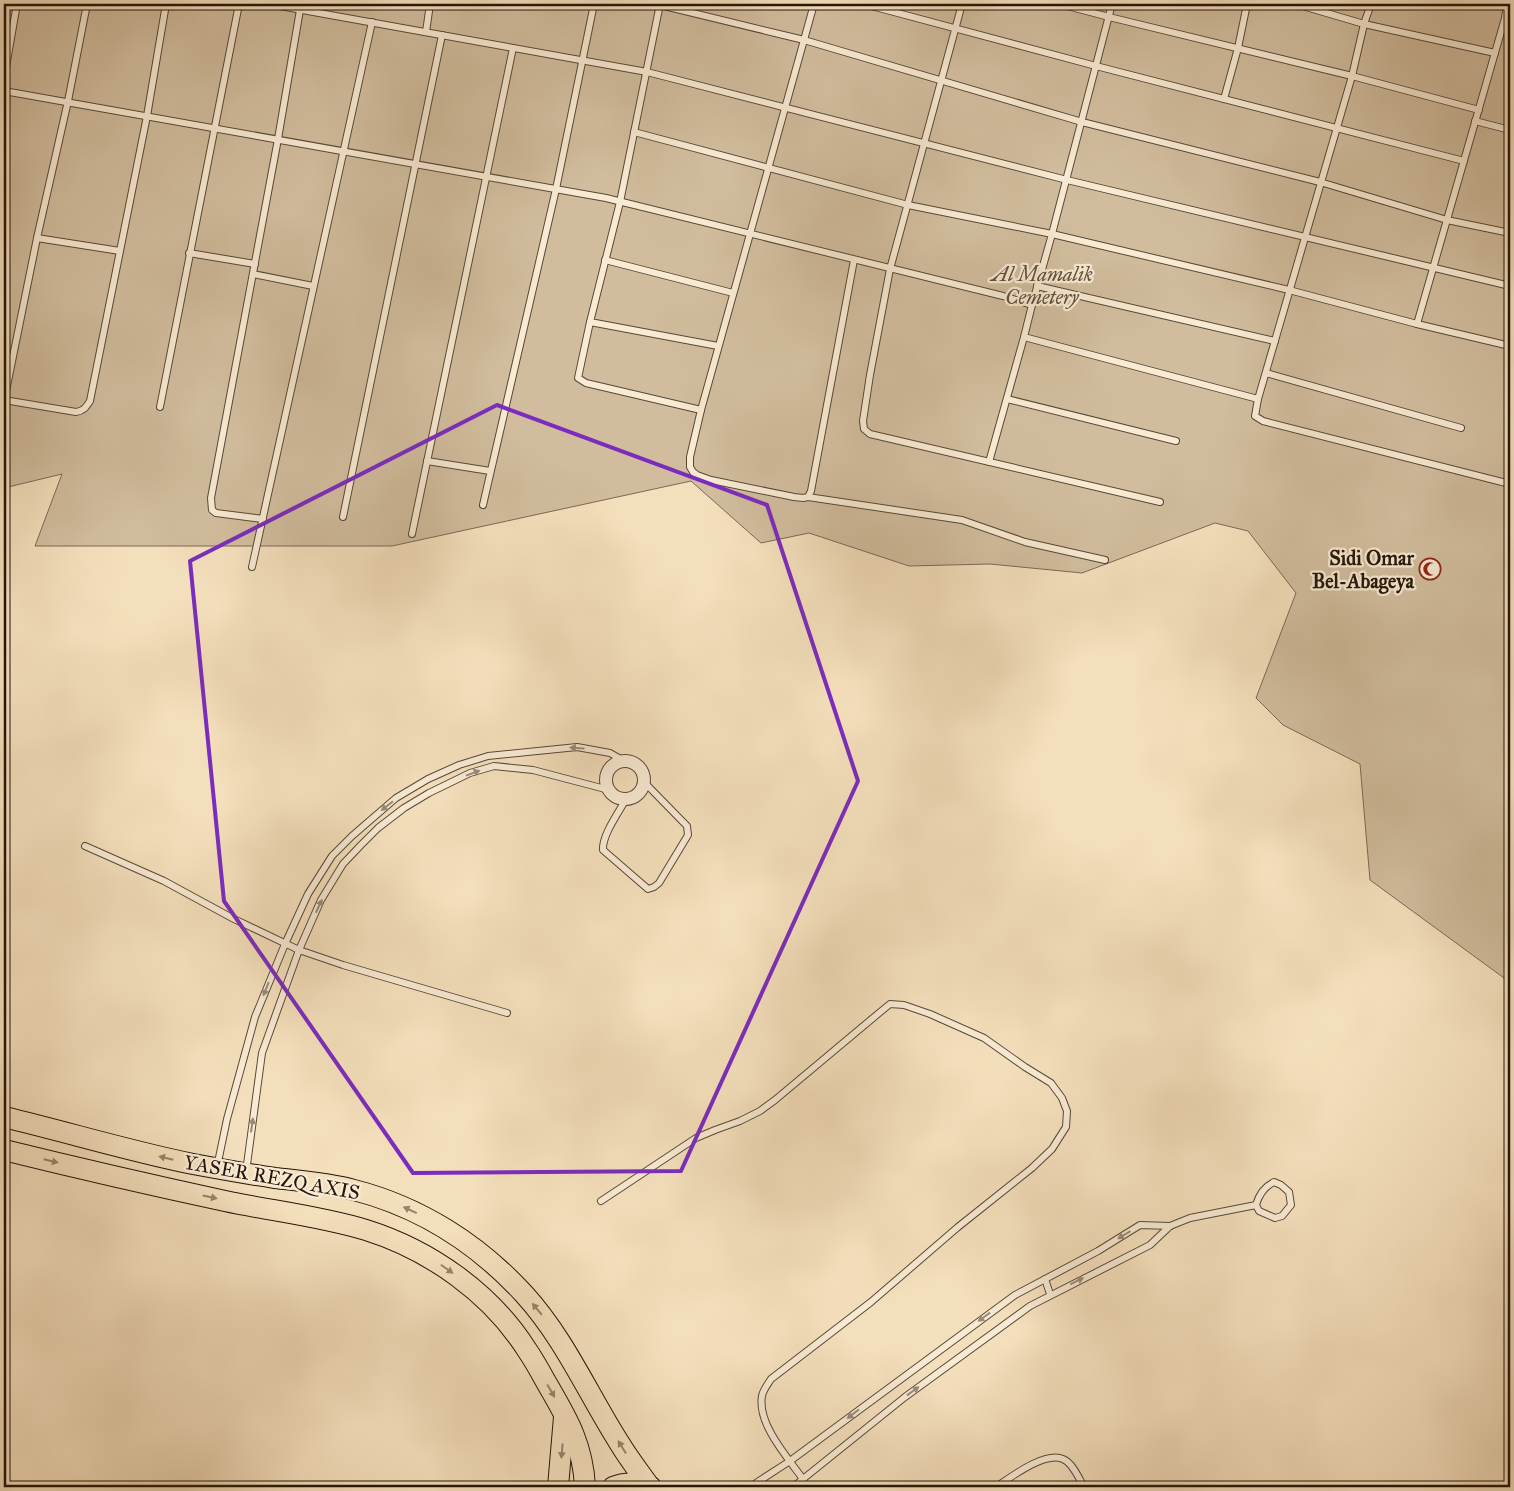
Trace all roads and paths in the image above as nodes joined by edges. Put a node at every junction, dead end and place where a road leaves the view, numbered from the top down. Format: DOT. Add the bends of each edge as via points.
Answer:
graph roads {
  1 [pos="17,4"];
  2 [pos="87,4"];
  3 [pos="166,4"];
  4 [pos="239,4"];
  5 [pos="269,4"];
  6 [pos="430,4"];
  7 [pos="594,4"];
  8 [pos="660,4"];
  9 [pos="814,4"];
  10 [pos="864,4"];
  11 [pos="962,4"];
  12 [pos="1060,4"];
  13 [pos="1112,4"];
  14 [pos="1246,4"];
  15 [pos="1296,4"];
  16 [pos="1371,4"];
  17 [pos="1507,4"];
  18 [pos="301,7"];
  19 [pos="1108,17"];
  20 [pos="372,22"];
  21 [pos="1364,24"];
  22 [pos="955,28"];
  23 [pos="426,32"];
  24 [pos="442,35"];
  25 [pos="804,40"];
  26 [pos="513,48"];
  27 [pos="1238,48"];
  28 [pos="1495,53"];
  29 [pos="582,60"];
  30 [pos="1096,66"];
  31 [pos="647,72"];
  32 [pos="1352,76"];
  33 [pos="4,78"];
  34 [pos="941,80"];
  35 [pos="4,91"];
  36 [pos="1224,99"];
  37 [pos="68,102"];
  38 [pos="785,108"];
  39 [pos="1479,110"];
  40 [pos="146,116"];
  41 [pos="1476,121"];
  42 [pos="1082,122"];
  43 [pos="1337,127"];
  44 [pos="214,128"];
  45 [pos="1510,130"];
  46 [pos="634,132"];
  47 [pos="278,139"];
  48 [pos="924,144"];
  49 [pos="343,151"];
  50 [pos="1464,161"];
  51 [pos="414,164"];
  52 [pos="768,169"];
  53 [pos="486,177"];
  54 [pos="1067,180"];
  55 [pos="1320,182"];
  56 [pos="556,189"];
  57 [pos="620,202"];
  58 [pos="908,205"];
  59 [pos="1447,220"];
  60 [pos="1510,233"];
  61 [pos="750,234"];
  62 [pos="1052,234"];
  63 [pos="1304,237"];
  64 [pos="37,238"];
  65 [pos="120,251"];
  66 [pos="190,253"];
  67 [pos="606,260"];
  68 [pos="854,260"];
  69 [pos="254,264"];
  70 [pos="890,268"];
  71 [pos="1433,268"];
  72 [pos="253,274"];
  73 [pos="314,286"];
  74 [pos="1037,286"];
  75 [pos="1510,286"];
  76 [pos="1289,290"];
  77 [pos="733,294"];
  78 [pos="1032,305"];
  79 [pos="590,322"];
  80 [pos="1417,324"];
  81 [pos="1024,337"];
  82 [pos="1275,341"];
  83 [pos="718,346"];
  84 [pos="1510,346"];
  85 [pos="1266,373"];
  86 [pos="1006,399"];
  87 [pos="1258,399"];
  88 [pos="4,400"];
  89 [pos="160,407"];
  90 [pos="701,410"];
  91 [pos="1461,428"];
  92 [pos="1176,441"];
  93 [pos="427,461"];
  94 [pos="989,462"];
  95 [pos="490,471"];
  96 [pos="1510,484"];
  97 [pos="808,497"];
  98 [pos="1160,502"];
  99 [pos="483,505"];
  100 [pos="343,517"];
  101 [pos="263,519"];
  102 [pos="412,534"];
  103 [pos="1105,560"];
  104 [pos="252,567"];
  105 [pos="624,761"];
  106 [pos="644,782"];
  107 [pos="609,790"];
  108 [pos="626,799"];
  109 [pos="86,846"];
  110 [pos="285,944"];
  111 [pos="300,950"];
  112 [pos="507,1013"];
  113 [pos="4,1117"];
  114 [pos="4,1150"];
  115 [pos="216,1168"];
  116 [pos="245,1173"];
  117 [pos="601,1201"];
  118 [pos="1256,1205"];
  119 [pos="1170,1226"];
  120 [pos="1045,1279"];
  121 [pos="1050,1294"];
  122 [pos="564,1415"];
  123 [pos="790,1461"];
  124 [pos="803,1479"];
  125 [pos="558,1487"];
  126 [pos="585,1487"];
  127 [pos="613,1487"];
  128 [pos="650,1487"];
  129 [pos="752,1487"];
  130 [pos="793,1487"];
  131 [pos="996,1487"];
  132 [pos="1084,1487"];
  1 -- 33 [label="lane"];
  2 -- 37 [label="lane"];
  3 -- 40 [label="lane"];
  4 -- 44 [label="lane"];
  5 -- 18 [label="lane"];
  6 -- 23 [label="lane"];
  7 -- 29 [label="lane"];
  8 -- 25 [label="lane"];
  8 -- 31 [label="lane"];
  9 -- 25 [label="lane"];
  10 -- 22 [label="lane"];
  11 -- 22 [label="lane"];
  12 -- 19 [label="lane"];
  13 -- 19 [label="lane"];
  14 -- 27 [label="lane"];
  15 -- 21 [label="lane"];
  16 -- 21 [label="lane"];
  17 -- 28 [label="lane"];
  18 -- 20 [label="lane"];
  18 -- 47 [label="lane"];
  19 -- 27 [label="lane"];
  19 -- 30 [label="lane"];
  20 -- 23 [label="lane"];
  20 -- 49 [label="lane"];
  21 -- 28 [label="lane"];
  21 -- 32 [label="lane"];
  22 -- 30 [label="lane"];
  22 -- 34 [label="lane"];
  23 -- 24 [label="lane"];
  24 -- 26 [label="lane"];
  24 -- 51 [label="lane"];
  25 -- 34 [label="lane"];
  25 -- 38 [label="lane"];
  26 -- 29 [label="lane"];
  26 -- 53 [label="lane"];
  27 -- 32 [label="lane"];
  27 -- 36 [label="lane"];
  28 -- 39 [label="lane"];
  29 -- 31 [label="lane"];
  29 -- 56 [label="lane"];
  30 -- 36 [label="lane"];
  30 -- 42 [label="lane"];
  31 -- 38 [label="lane"];
  31 -- 46 [label="lane"];
  32 -- 39 [label="lane"];
  32 -- 43 [label="lane"];
  34 -- 42 [label="lane"];
  34 -- 48 [label="lane"];
  35 -- 37 [label="lane"];
  36 -- 43 [label="lane"];
  37 -- 40 [label="lane"];
  37 -- 64 [label="lane"];
  38 -- 48 [label="lane"];
  38 -- 52 [label="lane"];
  39 -- 41 [label="lane"];
  40 -- 44 [label="lane"];
  40 -- 65 [label="lane"];
  41 -- 45 [label="lane"];
  41 -- 50 [label="lane"];
  42 -- 54 [label="lane"];
  42 -- 55 [label="lane"];
  43 -- 50 [label="lane"];
  43 -- 55 [label="lane"];
  44 -- 47 [label="lane"];
  44 -- 66 [label="lane"];
  46 -- 52 [label="lane"];
  46 -- 57 [label="lane"];
  47 -- 49 [label="lane"];
  47 -- 69 [label="lane"];
  48 -- 54 [label="lane"];
  48 -- 58 [label="lane"];
  49 -- 51 [label="lane"];
  49 -- 73 [label="lane"];
  50 -- 59 [label="lane"];
  51 -- 53 [label="lane"];
  51 -- 100 [label="lane"];
  52 -- 58 [label="lane"];
  52 -- 61 [label="lane"];
  53 -- 56 [label="lane"];
  53 -- 93 [label="lane"];
  54 -- 62 [label="lane"];
  54 -- 63 [label="lane"];
  55 -- 59 [label="lane"];
  55 -- 63 [label="lane"];
  56 -- 57 [label="lane"];
  56 -- 95 [label="lane"];
  57 -- 61 [label="lane"];
  57 -- 67 [label="lane"];
  58 -- 62 [label="lane"];
  58 -- 70 [label="lane"];
  59 -- 60 [label="lane"];
  59 -- 71 [label="lane"];
  61 -- 68 [label="lane"];
  61 -- 77 [label="lane"];
  62 -- 74 [label="lane"];
  62 -- 76 [label="lane"];
  63 -- 71 [label="lane"];
  63 -- 76 [label="lane"];
  64 -- 65 [label="lane"];
  64 -- 88 [label="lane"];
  65 -- 88 [label="lane" via="86,408 76,412"];
  66 -- 69 [label="lane"];
  66 -- 89 [label="lane"];
  67 -- 77 [label="lane"];
  67 -- 79 [label="lane"];
  68 -- 70 [label="lane"];
  68 -- 97 [label="lane"];
  69 -- 72 [label="lane"];
  70 -- 78 [label="lane"];
  70 -- 94 [label="lane" via="870,375 864,429 870,434"];
  71 -- 75 [label="lane"];
  71 -- 80 [label="lane"];
  72 -- 73 [label="lane"];
  72 -- 101 [label="lane" via="211,498 212,510 216,513"];
  73 -- 101 [label="lane"];
  74 -- 78 [label="lane"];
  74 -- 82 [label="lane"];
  76 -- 80 [label="lane"];
  76 -- 82 [label="lane"];
  77 -- 83 [label="lane"];
  78 -- 81 [label="lane"];
  79 -- 83 [label="lane"];
  79 -- 90 [label="lane" via="578,378 581,381"];
  80 -- 84 [label="lane"];
  81 -- 86 [label="lane"];
  81 -- 87 [label="lane"];
  82 -- 85 [label="lane"];
  83 -- 90 [label="lane"];
  85 -- 87 [label="lane"];
  85 -- 91 [label="lane"];
  86 -- 92 [label="lane"];
  86 -- 94 [label="lane"];
  87 -- 96 [label="lane" via="1255,416 1263,421"];
  90 -- 97 [label="lane" via="690,457 693,472 711,480"];
  93 -- 95 [label="lane"];
  93 -- 102 [label="lane"];
  94 -- 98 [label="lane"];
  95 -- 99 [label="lane"];
  97 -- 103 [label="lane" via="962,520 1025,542"];
  101 -- 104 [label="lane"];
  105 -- 106 [label="street" via="641,769"];
  105 -- 107 [label="street" via="617,762 608,771 606,784"];
  105 -- 110 [label="lane, one-way" via="610,753 576,747 517,752 488,756 428,779 396,798 332,856 308,894"];
  106 -- 108 [label="street" via="638,794"];
  106 -- 108 [label="lane" via="688,831 659,883 648,889 603,850 602,844"];
  107 -- 108 [label="street" via="613,795"];
  111 -- 107 [label="lane, one-way" via="321,900 343,864 378,828 429,793 470,773 494,766 533,770"];
  109 -- 110 [label="lane" via="164,881"];
  110 -- 111 [label="lane"];
  110 -- 115 [label="lane, one-way" via="255,1017"];
  111 -- 112 [label="lane"];
  116 -- 111 [label="lane, one-way" via="262,1053"];
  115 -- 113 [label="main road, YASER REZQ AXIS, one-way"];
  114 -- 122 [label="main road, YASER REZQ AXIS, one-way" via="320,1219 365,1230 416,1250 462,1280 502,1317 526,1348"];
  115 -- 116 [label="main road, YASER REZQ AXIS"];
  128 -- 116 [label="main road, YASER REZQ AXIS, one-way" via="620,1444 570,1355 542,1314 508,1277 470,1245 426,1217 378,1197 327,1184"];
  117 -- 123 [label="lane" via="696,1138 760,1111 890,1004 922,1011 984,1038 1052,1083 1067,1111 1066,1127 1052,1149 871,1302 771,1379 762,1394 762,1410 767,1425"];
  118 -- 118 [label="lane" via="1262,1191 1274,1182 1289,1192 1291,1205 1282,1216 1275,1218 1258,1211"];
  118 -- 119 [label="lane" via="1190,1218"];
  119 -- 120 [label="lane, one-way" via="1140,1225"];
  121 -- 119 [label="lane, one-way" via="1150,1244"];
  120 -- 121 [label="lane"];
  120 -- 123 [label="lane, one-way" via="1007,1300"];
  124 -- 121 [label="lane, one-way" via="905,1397"];
  122 -- 125 [label="main road, one-way"];
  122 -- 126 [label="main road, YASER REZQ AXIS" via="581,1452"];
  123 -- 124 [label="lane"];
  123 -- 129 [label="lane"];
  124 -- 130 [label="lane"];
  127 -- 128 [label="main road" via="639,1484"];
  131 -- 132 [label="lane" via="1045,1458 1056,1458 1071,1465"];
}
